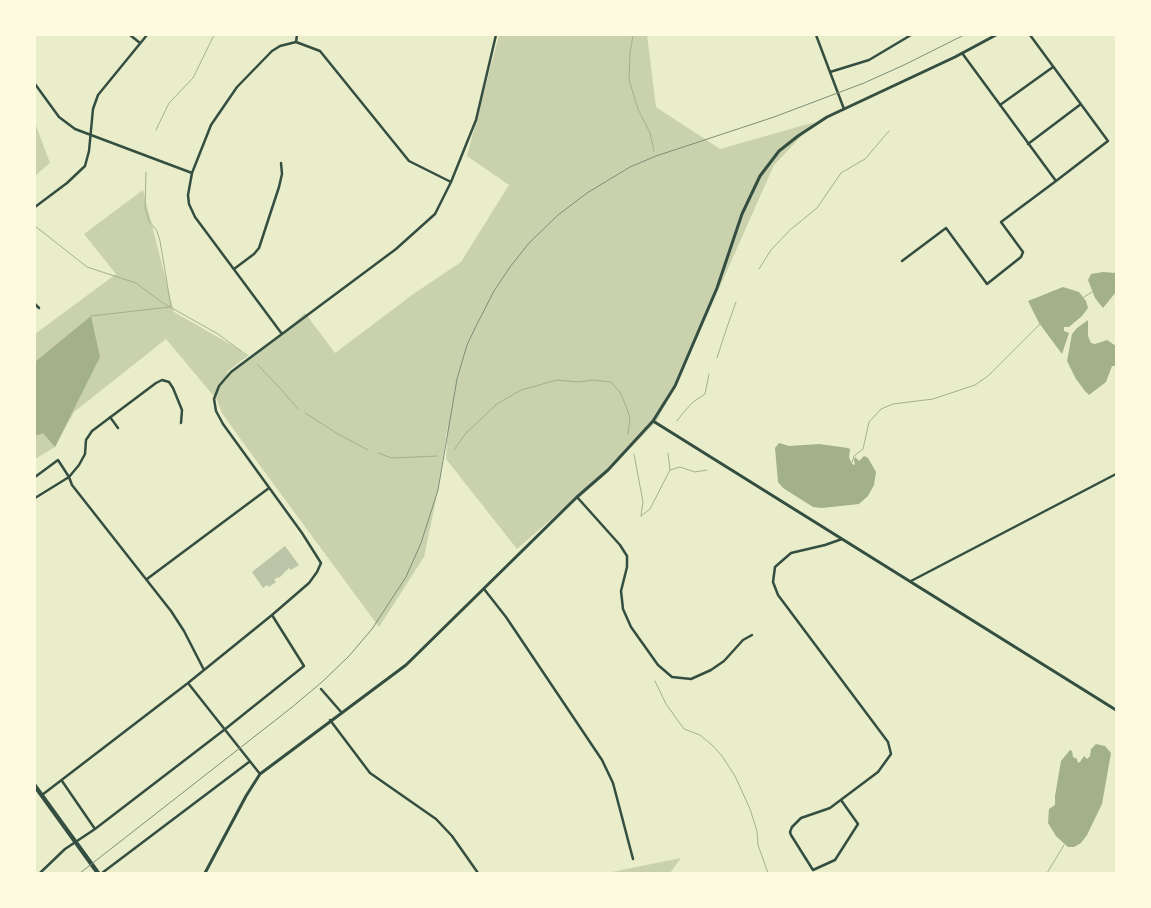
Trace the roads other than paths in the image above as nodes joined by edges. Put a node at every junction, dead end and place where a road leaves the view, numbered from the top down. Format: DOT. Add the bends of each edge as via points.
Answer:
graph roads {
  1 [pos="130,35"];
  2 [pos="147,35"];
  3 [pos="297,35"];
  4 [pos="496,35"];
  5 [pos="816,35"];
  6 [pos="911,35"];
  7 [pos="996,35"];
  8 [pos="1030,35"];
  9 [pos="296,42"];
  10 [pos="140,43"];
  11 [pos="962,54"];
  12 [pos="1053,67"];
  13 [pos="830,72"];
  14 [pos="35,84"];
  15 [pos="1081,104"];
  16 [pos="1000,105"];
  17 [pos="844,109"];
  18 [pos="90,136"];
  19 [pos="1028,144"];
  20 [pos="282,163"];
  21 [pos="192,173"];
  22 [pos="1056,181"];
  23 [pos="451,182"];
  24 [pos="35,207"];
  25 [pos="902,261"];
  26 [pos="234,269"];
  27 [pos="35,304"];
  28 [pos="39,308"];
  29 [pos="282,334"];
  30 [pos="110,417"];
  31 [pos="654,421"];
  32 [pos="181,423"];
  33 [pos="118,428"];
  34 [pos="1116,474"];
  35 [pos="35,477"];
  36 [pos="69,477"];
  37 [pos="269,488"];
  38 [pos="578,497"];
  39 [pos="35,498"];
  40 [pos="842,539"];
  41 [pos="147,578"];
  42 [pos="911,581"];
  43 [pos="484,588"];
  44 [pos="272,615"];
  45 [pos="752,635"];
  46 [pos="204,670"];
  47 [pos="188,683"];
  48 [pos="321,689"];
  49 [pos="1116,710"];
  50 [pos="342,712"];
  51 [pos="330,720"];
  52 [pos="224,730"];
  53 [pos="249,762"];
  54 [pos="260,774"];
  55 [pos="62,781"];
  56 [pos="35,786"];
  57 [pos="42,795"];
  58 [pos="841,800"];
  59 [pos="95,829"];
  60 [pos="633,859"];
  61 [pos="40,873"];
  62 [pos="98,873"];
  63 [pos="102,873"];
  64 [pos="205,873"];
  65 [pos="478,873"];
  1 -- 10 [label="street"];
  2 -- 10 [label="street"];
  3 -- 9 [label="street"];
  4 -- 23 [label="street" via="476,120"];
  5 -- 13 [label="street"];
  6 -- 13 [label="street" via="869,60"];
  7 -- 11 [label="street"];
  8 -- 12 [label="street"];
  9 -- 21 [label="street" via="272,51 236,87 211,125"];
  9 -- 23 [label="street" via="320,50 409,161"];
  10 -- 18 [label="street" via="98,95"];
  11 -- 16 [label="street"];
  11 -- 17 [label="street"];
  12 -- 15 [label="street"];
  12 -- 16 [label="street"];
  13 -- 17 [label="street"];
  14 -- 18 [label="street" via="59,117"];
  15 -- 19 [label="street"];
  15 -- 22 [label="street" via="1108,142"];
  16 -- 19 [label="street"];
  17 -- 31 [label="street" via="789,142 760,176 675,386"];
  18 -- 21 [label="street"];
  18 -- 24 [label="street" via="85,166"];
  19 -- 22 [label="street"];
  20 -- 26 [label="street" via="279,187 259,248"];
  21 -- 26 [label="street" via="188,195 192,211"];
  22 -- 25 [label="street" via="1001,222 1023,252 987,284 946,228"];
  23 -- 29 [label="street" via="435,214 396,249"];
  26 -- 29 [label="street"];
  27 -- 28 [label="street"];
  29 -- 37 [label="street" via="230,372 214,399 223,424"];
  30 -- 32 [label="street" via="162,380 169,382 179,399"];
  30 -- 33 [label="street"];
  30 -- 36 [label="street" via="88,436 83,460"];
  31 -- 38 [label="street"];
  31 -- 40 [label="street"];
  34 -- 42 [label="street"];
  35 -- 36 [label="street" via="58,460"];
  36 -- 39 [label="street"];
  36 -- 41 [label="street" via="72,485"];
  37 -- 41 [label="street"];
  37 -- 44 [label="street" via="321,563 309,583"];
  38 -- 43 [label="street"];
  38 -- 45 [label="street" via="627,556 621,591 623,609 631,627 658,665 672,678 691,679 711,670"];
  40 -- 42 [label="street"];
  40 -- 58 [label="street" via="791,553 775,567 773,582 778,595 888,742 891,754 878,772"];
  41 -- 46 [label="street" via="176,618"];
  42 -- 49 [label="street"];
  43 -- 50 [label="street" via="406,665"];
  43 -- 60 [label="street" via="602,760 613,783"];
  44 -- 46 [label="street"];
  44 -- 52 [label="street" via="304,666"];
  46 -- 47 [label="street"];
  47 -- 52 [label="street"];
  47 -- 55 [label="street"];
  48 -- 50 [label="street"];
  50 -- 51 [label="street"];
  51 -- 54 [label="street"];
  51 -- 65 [label="street" via="370,774 436,819"];
  52 -- 53 [label="street"];
  52 -- 59 [label="street"];
  53 -- 54 [label="street"];
  53 -- 63 [label="street"];
  54 -- 64 [label="street"];
  55 -- 57 [label="street"];
  55 -- 59 [label="street"];
  56 -- 57 [label="highway"];
  57 -- 62 [label="highway"];
  58 -- 58 [label="street" via="830,808 801,818 790,832 813,870 835,860 858,824"];
  59 -- 61 [label="street" via="65,849"];
}
